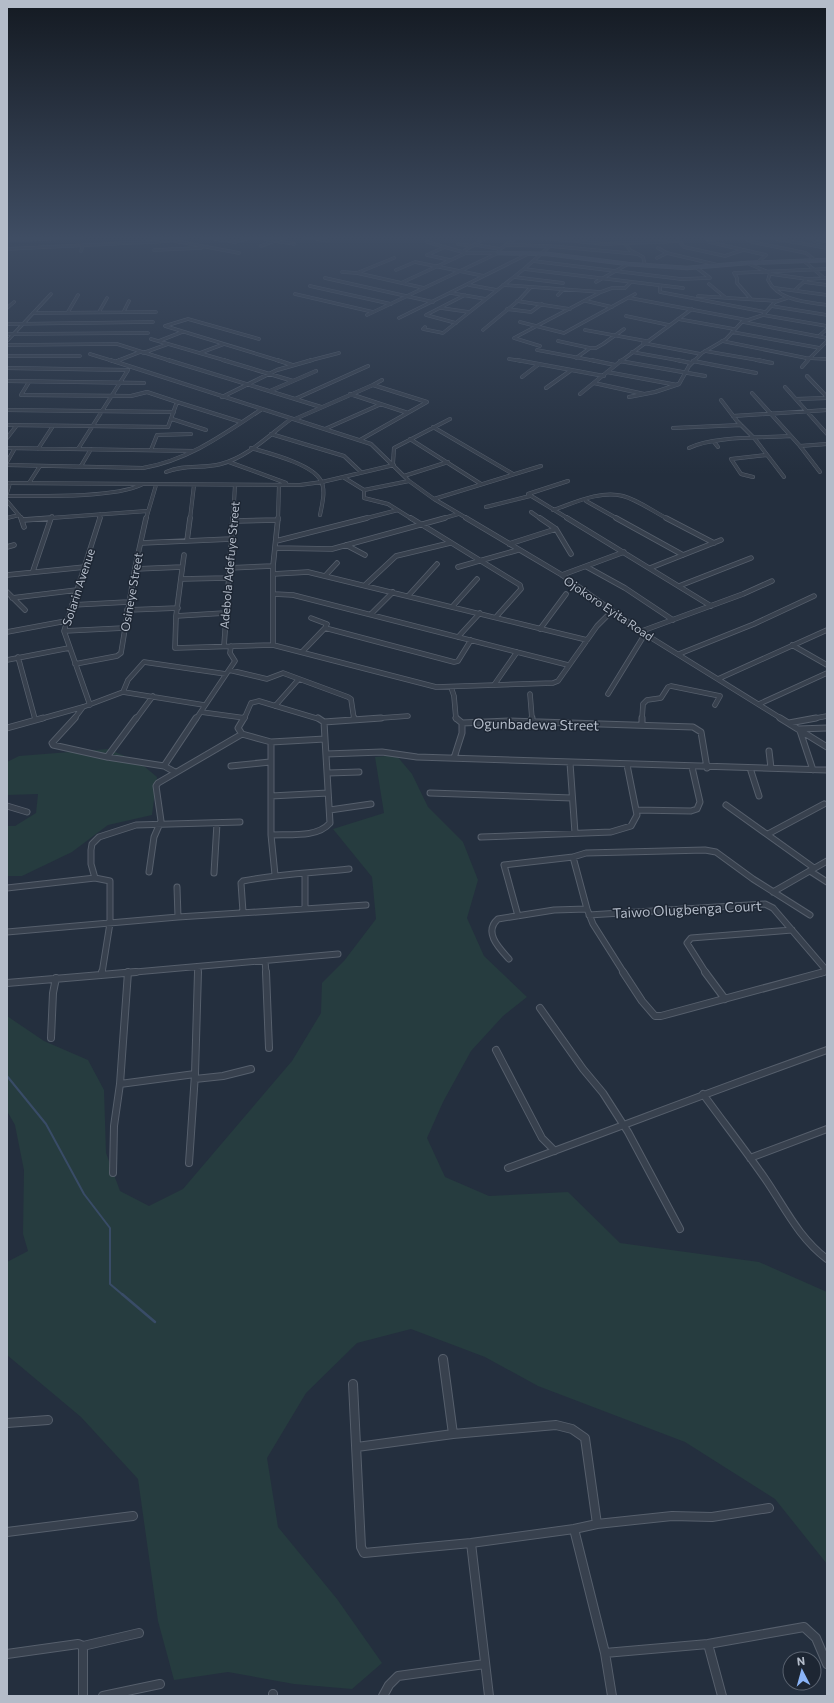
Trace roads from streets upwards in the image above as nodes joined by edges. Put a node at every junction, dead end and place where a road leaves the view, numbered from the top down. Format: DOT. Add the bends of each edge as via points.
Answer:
graph roads {
  1 [pos="30,316"];
  2 [pos="119,316"];
  3 [pos="402,316"];
  4 [pos="428,316"];
  5 [pos="464,316"];
  6 [pos="498,316"];
  7 [pos="555,316"];
  8 [pos="595,316"];
  9 [pos="628,316"];
  10 [pos="682,316"];
  11 [pos="729,316"];
  12 [pos="756,316"];
  13 [pos="780,316"];
  14 [pos="399,318"];
  15 [pos="678,319"];
  16 [pos="747,320"];
  17 [pos="115,322"];
  18 [pos="153,322"];
  19 [pos="520,322"];
  20 [pos="742,322"];
  21 [pos="25,323"];
  22 [pos="456,323"];
  23 [pos="7,324"];
  24 [pos="670,325"];
  25 [pos="537,326"];
  26 [pos="425,327"];
  27 [pos="827,327"];
  28 [pos="624,329"];
  29 [pos="483,330"];
  30 [pos="585,330"];
  31 [pos="733,330"];
  32 [pos="183,332"];
  33 [pos="148,333"];
  34 [pos="7,334"];
  35 [pos="14,334"];
  36 [pos="615,336"];
  37 [pos="819,336"];
  38 [pos="827,338"];
  39 [pos="151,339"];
  40 [pos="259,339"];
  41 [pos="7,341"];
  42 [pos="159,341"];
  43 [pos="558,341"];
  44 [pos="722,341"];
  45 [pos="827,341"];
  46 [pos="645,342"];
  47 [pos="168,344"];
  48 [pos="224,344"];
  49 [pos="7,345"];
  50 [pos="540,346"];
  51 [pos="590,348"];
  52 [pos="820,348"];
  53 [pos="537,350"];
  54 [pos="705,351"];
  55 [pos="632,352"];
  56 [pos="141,353"];
  57 [pos="200,353"];
  58 [pos="339,353"];
  59 [pos="90,354"];
  60 [pos="701,354"];
  61 [pos="7,356"];
  62 [pos="80,356"];
  63 [pos="811,357"];
  64 [pos="576,358"];
  65 [pos="509,359"];
  66 [pos="827,359"];
  67 [pos="620,361"];
  68 [pos="116,362"];
  69 [pos="692,362"];
  70 [pos="772,363"];
  71 [pos="540,364"];
  72 [pos="292,365"];
  73 [pos="615,365"];
  74 [pos="368,366"];
  75 [pos="802,367"];
  76 [pos="7,368"];
  77 [pos="133,368"];
  78 [pos="127,370"];
  79 [pos="570,370"];
  80 [pos="316,371"];
  81 [pos="607,372"];
  82 [pos="686,373"];
  83 [pos="756,373"];
  84 [pos="268,374"];
  85 [pos="602,376"];
  86 [pos="705,376"];
  87 [pos="807,376"];
  88 [pos="522,377"];
  89 [pos="382,380"];
  90 [pos="7,381"];
  91 [pos="293,381"];
  92 [pos="29,382"];
  93 [pos="119,383"];
  94 [pos="144,383"];
  95 [pos="594,383"];
  96 [pos="245,384"];
  97 [pos="677,384"];
  98 [pos="373,385"];
  99 [pos="785,387"];
  100 [pos="546,388"];
  101 [pos="270,391"];
  102 [pos="752,393"];
  103 [pos="350,394"];
  104 [pos="580,394"];
  105 [pos="647,394"];
  106 [pos="110,396"];
  107 [pos="222,397"];
  108 [pos="629,397"];
  109 [pos="827,397"];
  110 [pos="295,399"];
  111 [pos="796,399"];
  112 [pos="721,400"];
  113 [pos="178,402"];
  114 [pos="379,404"];
  115 [pos="322,407"];
  116 [pos="262,409"];
  117 [pos="7,410"];
  118 [pos="827,410"];
  119 [pos="101,411"];
  120 [pos="806,411"];
  121 [pos="174,412"];
  122 [pos="408,413"];
  123 [pos="771,413"];
  124 [pos="733,416"];
  125 [pos="293,419"];
  126 [pos="450,419"];
  127 [pos="172,420"];
  128 [pos="241,422"];
  129 [pos="7,425"];
  130 [pos="17,425"];
  131 [pos="741,425"];
  132 [pos="53,426"];
  133 [pos="92,426"];
  134 [pos="821,426"];
  135 [pos="827,426"];
  136 [pos="432,427"];
  137 [pos="673,428"];
  138 [pos="325,429"];
  139 [pos="206,430"];
  140 [pos="191,434"];
  141 [pos="271,434"];
  142 [pos="827,434"];
  143 [pos="790,436"];
  144 [pos="7,438"];
  145 [pos="410,439"];
  146 [pos="755,439"];
  147 [pos="360,440"];
  148 [pos="714,442"];
  149 [pos="827,444"];
  150 [pos="800,446"];
  151 [pos="718,447"];
  152 [pos="7,448"];
  153 [pos="15,448"];
  154 [pos="251,448"];
  155 [pos="689,448"];
  156 [pos="38,449"];
  157 [pos="78,449"];
  158 [pos="92,450"];
  159 [pos="151,450"];
  160 [pos="197,451"];
  161 [pos="767,455"];
  162 [pos="229,462"];
  163 [pos="448,462"];
  164 [pos="7,464"];
  165 [pos="393,464"];
  166 [pos="40,466"];
  167 [pos="81,466"];
  168 [pos="541,466"];
  169 [pos="166,472"];
  170 [pos="361,472"];
  171 [pos="820,472"];
  172 [pos="513,474"];
  173 [pos="404,476"];
  174 [pos="343,477"];
  175 [pos="753,477"];
  176 [pos="784,477"];
  177 [pos="409,481"];
  178 [pos="568,481"];
  179 [pos="322,482"];
  180 [pos="9,483"];
  181 [pos="29,483"];
  182 [pos="481,484"];
  183 [pos="141,485"];
  184 [pos="156,485"];
  185 [pos="194,485"];
  186 [pos="235,485"];
  187 [pos="279,485"];
  188 [pos="291,485"];
  189 [pos="364,490"];
  190 [pos="7,494"];
  191 [pos="530,496"];
  192 [pos="434,499"];
  193 [pos="586,501"];
  194 [pos="7,502"];
  195 [pos="486,507"];
  196 [pos="398,510"];
  197 [pos="553,510"];
  198 [pos="147,511"];
  199 [pos="531,512"];
  200 [pos="101,514"];
  201 [pos="458,514"];
  202 [pos="19,515"];
  203 [pos="320,515"];
  204 [pos="52,516"];
  205 [pos="7,518"];
  206 [pos="23,520"];
  207 [pos="278,520"];
  208 [pos="234,521"];
  209 [pos="421,525"];
  210 [pos="24,527"];
  211 [pos="556,529"];
  212 [pos="231,539"];
  213 [pos="721,540"];
  214 [pos="187,541"];
  215 [pos="276,541"];
  216 [pos="141,542"];
  217 [pos="450,543"];
  218 [pos="714,543"];
  219 [pos="509,544"];
  220 [pos="14,545"];
  221 [pos="346,545"];
  222 [pos="7,547"];
  223 [pos="276,548"];
  224 [pos="518,550"];
  225 [pos="624,552"];
  226 [pos="571,554"];
  227 [pos="184,555"];
  228 [pos="365,555"];
  229 [pos="683,555"];
  230 [pos="751,558"];
  231 [pos="480,561"];
  232 [pos="337,563"];
  233 [pos="437,564"];
  234 [pos="273,566"];
  235 [pos="85,567"];
  236 [pos="182,567"];
  237 [pos="458,567"];
  238 [pos="587,567"];
  239 [pos="228,568"];
  240 [pos="650,568"];
  241 [pos="135,569"];
  242 [pos="33,571"];
  243 [pos="273,574"];
  244 [pos="7,575"];
  245 [pos="562,575"];
  246 [pos="325,576"];
  247 [pos="227,578"];
  248 [pos="181,579"];
  249 [pos="477,579"];
  250 [pos="772,581"];
  251 [pos="365,585"];
  252 [pos="679,586"];
  253 [pos="77,590"];
  254 [pos="7,592"];
  255 [pos="393,592"];
  256 [pos="274,594"];
  257 [pos="566,594"];
  258 [pos="408,596"];
  259 [pos="814,596"];
  260 [pos="14,599"];
  261 [pos="7,601"];
  262 [pos="128,602"];
  263 [pos="72,605"];
  264 [pos="711,606"];
  265 [pos="452,607"];
  266 [pos="178,608"];
  267 [pos="25,610"];
  268 [pos="127,610"];
  269 [pos="612,611"];
  270 [pos="225,613"];
  271 [pos="480,613"];
  272 [pos="371,614"];
  273 [pos="176,616"];
  274 [pos="496,617"];
  275 [pos="311,618"];
  276 [pos="673,620"];
  277 [pos="66,621"];
  278 [pos="124,628"];
  279 [pos="326,628"];
  280 [pos="540,629"];
  281 [pos="826,630"];
  282 [pos="64,631"];
  283 [pos="7,632"];
  284 [pos="643,632"];
  285 [pos="458,636"];
  286 [pos="471,640"];
  287 [pos="587,640"];
  288 [pos="273,645"];
  289 [pos="792,645"];
  290 [pos="224,646"];
  291 [pos="231,646"];
  292 [pos="69,648"];
  293 [pos="302,652"];
  294 [pos="517,652"];
  295 [pos="680,654"];
  296 [pos="18,657"];
  297 [pos="7,660"];
  298 [pos="75,664"];
  299 [pos="568,665"];
  300 [pos="827,665"];
  301 [pos="227,672"];
  302 [pos="827,673"];
  303 [pos="718,679"];
  304 [pos="298,680"];
  305 [pos="494,685"];
  306 [pos="451,687"];
  307 [pos="123,692"];
  308 [pos="530,694"];
  309 [pos="608,694"];
  310 [pos="153,696"];
  311 [pos="759,704"];
  312 [pos="90,705"];
  313 [pos="204,705"];
  314 [pos="715,705"];
  315 [pos="275,706"];
  316 [pos="83,707"];
  317 [pos="201,712"];
  318 [pos="408,716"];
  319 [pos="827,716"];
  320 [pos="245,718"];
  321 [pos="35,719"];
  322 [pos="354,720"];
  323 [pos="324,722"];
  324 [pos="532,722"];
  325 [pos="462,723"];
  326 [pos="789,723"];
  327 [pos="642,725"];
  328 [pos="7,728"];
  329 [pos="827,728"];
  330 [pos="799,730"];
  331 [pos="242,734"];
  332 [pos="325,739"];
  333 [pos="271,742"];
  334 [pos="827,747"];
  335 [pos="769,751"];
  336 [pos="326,754"];
  337 [pos="107,757"];
  338 [pos="454,758"];
  339 [pos="270,762"];
  340 [pos="570,763"];
  341 [pos="627,765"];
  342 [pos="164,766"];
  343 [pos="231,766"];
  344 [pos="692,767"];
  345 [pos="707,768"];
  346 [pos="750,768"];
  347 [pos="771,768"];
  348 [pos="813,770"];
  349 [pos="827,770"];
  350 [pos="174,772"];
  351 [pos="359,772"];
  352 [pos="328,773"];
  353 [pos="328,793"];
  354 [pos="430,793"];
  355 [pos="271,796"];
  356 [pos="759,796"];
  357 [pos="572,798"];
  358 [pos="371,804"];
  359 [pos="824,804"];
  360 [pos="7,806"];
  361 [pos="726,806"];
  362 [pos="330,810"];
  363 [pos="636,810"];
  364 [pos="27,812"];
  365 [pos="240,822"];
  366 [pos="217,823"];
  367 [pos="159,824"];
  368 [pos="575,833"];
  369 [pos="768,834"];
  370 [pos="272,835"];
  371 [pos="481,837"];
  372 [pos="573,857"];
  373 [pos="827,861"];
  374 [pos="349,869"];
  375 [pos="812,869"];
  376 [pos="149,872"];
  377 [pos="214,872"];
  378 [pos="305,874"];
  379 [pos="275,875"];
  380 [pos="95,878"];
  381 [pos="827,882"];
  382 [pos="177,886"];
  383 [pos="7,888"];
  384 [pos="773,892"];
  385 [pos="366,905"];
  386 [pos="305,909"];
  387 [pos="243,912"];
  388 [pos="588,912"];
  389 [pos="810,915"];
  390 [pos="518,916"];
  391 [pos="178,917"];
  392 [pos="110,923"];
  393 [pos="792,930"];
  394 [pos="7,932"];
  395 [pos="338,954"];
  396 [pos="509,959"];
  397 [pos="265,961"];
  398 [pos="198,967"];
  399 [pos="827,971"];
  400 [pos="128,972"];
  401 [pos="102,974"];
  402 [pos="56,978"];
  403 [pos="7,983"];
  404 [pos="725,999"];
  405 [pos="540,1008"];
  406 [pos="51,1038"];
  407 [pos="268,1048"];
  408 [pos="496,1050"];
  409 [pos="827,1050"];
  410 [pos="251,1069"];
  411 [pos="195,1076"];
  412 [pos="120,1084"];
  413 [pos="703,1094"];
  414 [pos="624,1126"];
  415 [pos="827,1129"];
  416 [pos="555,1151"];
  417 [pos="750,1158"];
  418 [pos="189,1163"];
  419 [pos="508,1168"];
  420 [pos="113,1173"];
  421 [pos="680,1229"];
  422 [pos="827,1259"];
  423 [pos="443,1359"];
  424 [pos="353,1384"];
  425 [pos="48,1420"];
  426 [pos="7,1423"];
  427 [pos="453,1434"];
  428 [pos="357,1447"];
  429 [pos="769,1508"];
  430 [pos="133,1516"];
  431 [pos="597,1524"];
  432 [pos="574,1530"];
  433 [pos="7,1532"];
  434 [pos="471,1544"];
  435 [pos="139,1633"];
  436 [pos="708,1644"];
  437 [pos="83,1646"];
  438 [pos="605,1653"];
  439 [pos="7,1654"];
  440 [pos="486,1664"];
  441 [pos="827,1664"];
  442 [pos="160,1684"];
  443 [pos="83,1696"];
  444 [pos="103,1696"];
  445 [pos="383,1696"];
  446 [pos="489,1696"];
  447 [pos="612,1696"];
  448 [pos="722,1696"];
  1 -- 21 [label="street"];
  2 -- 17 [label="street"];
  3 -- 14 [label="street"];
  4 -- 22 [label="street"];
  5 -- 22 [label="street"];
  6 -- 29 [label="street"];
  7 -- 25 [label="street"];
  8 -- 25 [label="street" via="564,333"];
  9 -- 24 [label="street"];
  10 -- 15 [label="street"];
  11 -- 16 [label="street"];
  12 -- 16 [label="street"];
  13 -- 27 [label="street"];
  15 -- 24 [label="street"];
  15 -- 31 [label="street"];
  16 -- 20 [label="street"];
  17 -- 18 [label="street"];
  17 -- 21 [label="street"];
  19 -- 25 [label="street"];
  20 -- 31 [label="street"];
  20 -- 37 [label="street"];
  21 -- 23 [label="street"];
  21 -- 35 [label="street"];
  22 -- 26 [label="street" via="443,333 425,330"];
  24 -- 46 [label="street"];
  25 -- 50 [label="street" via="514,339"];
  27 -- 37 [label="street"];
  28 -- 36 [label="street"];
  30 -- 36 [label="street"];
  31 -- 44 [label="street"];
  31 -- 52 [label="street"];
  32 -- 40 [label="street" via="165,326 188,319"];
  32 -- 42 [label="street"];
  32 -- 48 [label="street"];
  33 -- 35 [label="street"];
  34 -- 35 [label="street"];
  35 -- 41 [label="street"];
  36 -- 46 [label="street"];
  36 -- 51 [label="street" via="596,348"];
  37 -- 38 [label="street"];
  39 -- 42 [label="street"];
  42 -- 47 [label="street"];
  43 -- 51 [label="street"];
  44 -- 54 [label="street"];
  44 -- 63 [label="street"];
  45 -- 52 [label="street"];
  46 -- 55 [label="street"];
  46 -- 60 [label="street"];
  47 -- 56 [label="street"];
  47 -- 57 [label="street"];
  48 -- 57 [label="street"];
  48 -- 72 [label="street"];
  49 -- 56 [label="street" via="116,344"];
  51 -- 64 [label="street"];
  52 -- 63 [label="street"];
  53 -- 64 [label="street"];
  54 -- 60 [label="street"];
  54 -- 70 [label="street"];
  55 -- 67 [label="street"];
  55 -- 69 [label="street"];
  56 -- 68 [label="street"];
  56 -- 96 [label="street"];
  57 -- 84 [label="street"];
  58 -- 72 [label="street"];
  59 -- 68 [label="street, Ojokoro Eyita Road"];
  60 -- 69 [label="street"];
  61 -- 62 [label="street"];
  63 -- 66 [label="street"];
  63 -- 75 [label="street"];
  64 -- 73 [label="street"];
  65 -- 71 [label="street"];
  67 -- 73 [label="street"];
  67 -- 82 [label="street"];
  68 -- 77 [label="street, Ojokoro Eyita Road"];
  69 -- 82 [label="street"];
  69 -- 83 [label="street"];
  71 -- 79 [label="street"];
  71 -- 88 [label="street"];
  72 -- 84 [label="street"];
  73 -- 81 [label="street"];
  74 -- 110 [label="street"];
  76 -- 78 [label="street"];
  77 -- 78 [label="street"];
  77 -- 107 [label="street, Ojokoro Eyita Road"];
  78 -- 93 [label="street"];
  79 -- 85 [label="street"];
  79 -- 100 [label="street"];
  80 -- 91 [label="street"];
  81 -- 85 [label="street"];
  81 -- 97 [label="street"];
  82 -- 86 [label="street"];
  82 -- 97 [label="street"];
  84 -- 91 [label="street"];
  84 -- 96 [label="street"];
  85 -- 95 [label="street"];
  87 -- 109 [label="street"];
  89 -- 98 [label="street"];
  90 -- 92 [label="street"];
  91 -- 101 [label="street"];
  92 -- 93 [label="street"];
  92 -- 106 [label="street" via="21,395"];
  93 -- 94 [label="street"];
  93 -- 106 [label="street"];
  95 -- 104 [label="street"];
  95 -- 105 [label="street"];
  96 -- 101 [label="street"];
  96 -- 107 [label="street"];
  97 -- 105 [label="street"];
  98 -- 103 [label="street"];
  98 -- 122 [label="street" via="427,402"];
  99 -- 111 [label="street"];
  101 -- 110 [label="street"];
  102 -- 123 [label="street"];
  103 -- 114 [label="street"];
  103 -- 115 [label="street"];
  105 -- 108 [label="street"];
  106 -- 113 [label="street" via="134,396 145,392"];
  106 -- 119 [label="street"];
  107 -- 116 [label="street, Ojokoro Eyita Road"];
  109 -- 111 [label="street"];
  110 -- 115 [label="street"];
  111 -- 120 [label="street"];
  112 -- 124 [label="street"];
  113 -- 121 [label="street"];
  113 -- 128 [label="street"];
  114 -- 122 [label="street"];
  114 -- 138 [label="street"];
  115 -- 125 [label="street"];
  116 -- 125 [label="street, Ojokoro Eyita Road"];
  116 -- 128 [label="street"];
  117 -- 119 [label="street"];
  118 -- 120 [label="street"];
  119 -- 121 [label="street"];
  119 -- 133 [label="street"];
  120 -- 123 [label="street"];
  120 -- 134 [label="street"];
  121 -- 127 [label="street"];
  122 -- 147 [label="street"];
  123 -- 124 [label="street"];
  123 -- 143 [label="street"];
  124 -- 131 [label="street"];
  125 -- 138 [label="street, Ojokoro Eyita Road"];
  125 -- 141 [label="street"];
  126 -- 136 [label="street"];
  127 -- 133 [label="street" via="168,427"];
  127 -- 139 [label="street"];
  128 -- 160 [label="street"];
  129 -- 130 [label="street"];
  130 -- 132 [label="street"];
  130 -- 144 [label="street"];
  131 -- 137 [label="street"];
  131 -- 146 [label="street"];
  132 -- 133 [label="street"];
  132 -- 156 [label="street"];
  133 -- 157 [label="street"];
  134 -- 135 [label="street"];
  134 -- 142 [label="street"];
  136 -- 145 [label="street"];
  136 -- 172 [label="street"];
  138 -- 147 [label="street, Ojokoro Eyita Road"];
  140 -- 159 [label="street" via="157,435"];
  141 -- 154 [label="street"];
  141 -- 170 [label="street" via="344,456"];
  143 -- 146 [label="street"];
  143 -- 150 [label="street"];
  145 -- 163 [label="street"];
  145 -- 165 [label="street" via="394,448"];
  146 -- 148 [label="street"];
  146 -- 161 [label="street"];
  147 -- 165 [label="street, Ojokoro Eyita Road" via="377,448"];
  148 -- 151 [label="street"];
  148 -- 155 [label="street" via="697,444"];
  149 -- 150 [label="street"];
  150 -- 171 [label="street"];
  152 -- 153 [label="street"];
  153 -- 156 [label="street"];
  153 -- 164 [label="street"];
  154 -- 162 [label="street"];
  154 -- 179 [label="street" via="298,464 317,475"];
  156 -- 157 [label="street"];
  157 -- 158 [label="street"];
  158 -- 159 [label="street"];
  158 -- 167 [label="street"];
  159 -- 160 [label="street"];
  160 -- 167 [label="street" via="151,467"];
  161 -- 175 [label="street" via="731,459 741,474"];
  161 -- 176 [label="street"];
  162 -- 169 [label="street"];
  162 -- 188 [label="street"];
  163 -- 173 [label="street"];
  163 -- 182 [label="street"];
  164 -- 166 [label="street"];
  165 -- 170 [label="street"];
  165 -- 173 [label="street, Ojokoro Eyita Road"];
  166 -- 167 [label="street"];
  166 -- 181 [label="street"];
  168 -- 172 [label="street"];
  170 -- 174 [label="street"];
  172 -- 182 [label="street"];
  173 -- 177 [label="street, Ojokoro Eyita Road"];
  174 -- 179 [label="street"];
  174 -- 189 [label="street"];
  177 -- 189 [label="street"];
  177 -- 192 [label="street, Ojokoro Eyita Road"];
  178 -- 191 [label="street" via="529,494"];
  179 -- 188 [label="street"];
  179 -- 203 [label="street"];
  180 -- 181 [label="street"];
  180 -- 190 [label="street"];
  181 -- 183 [label="street"];
  182 -- 192 [label="street"];
  183 -- 184 [label="street"];
  183 -- 190 [label="street" via="137,489 110,492"];
  184 -- 185 [label="street"];
  184 -- 198 [label="street, Osineye Street"];
  185 -- 186 [label="street"];
  185 -- 214 [label="street"];
  186 -- 187 [label="street"];
  186 -- 208 [label="street, Adebola Adefuye Street"];
  187 -- 188 [label="street"];
  187 -- 207 [label="street"];
  189 -- 196 [label="street" via="364,498 388,504"];
  191 -- 195 [label="street"];
  191 -- 197 [label="street"];
  192 -- 201 [label="street, Ojokoro Eyita Road"];
  193 -- 197 [label="street"];
  193 -- 218 [label="street" via="604,494 624,496"];
  193 -- 229 [label="street"];
  194 -- 202 [label="street"];
  196 -- 209 [label="street"];
  196 -- 215 [label="street"];
  197 -- 225 [label="street"];
  198 -- 200 [label="street"];
  198 -- 216 [label="street, Osineye Street"];
  199 -- 211 [label="street"];
  200 -- 204 [label="street"];
  200 -- 235 [label="street, Solarin Avenue"];
  201 -- 209 [label="street"];
  201 -- 219 [label="street, Ojokoro Eyita Road"];
  202 -- 205 [label="street"];
  202 -- 206 [label="street"];
  204 -- 206 [label="street"];
  204 -- 242 [label="street"];
  206 -- 210 [label="street"];
  207 -- 208 [label="street"];
  207 -- 215 [label="street"];
  208 -- 212 [label="street, Adebola Adefuye Street"];
  209 -- 217 [label="street"];
  209 -- 221 [label="street"];
  211 -- 219 [label="street"];
  211 -- 226 [label="street"];
  212 -- 214 [label="street"];
  212 -- 239 [label="street, Adebola Adefuye Street"];
  213 -- 218 [label="street"];
  214 -- 216 [label="street"];
  215 -- 223 [label="street"];
  216 -- 241 [label="street, Osineye Street"];
  217 -- 231 [label="street"];
  217 -- 251 [label="street" via="396,556"];
  218 -- 229 [label="street"];
  219 -- 224 [label="street, Ojokoro Eyita Road"];
  220 -- 222 [label="street"];
  221 -- 223 [label="street" via="329,549"];
  221 -- 228 [label="street"];
  223 -- 234 [label="street"];
  224 -- 231 [label="street"];
  224 -- 245 [label="street, Ojokoro Eyita Road"];
  225 -- 238 [label="street"];
  225 -- 240 [label="street"];
  227 -- 236 [label="street"];
  229 -- 240 [label="street"];
  230 -- 252 [label="street"];
  231 -- 237 [label="street"];
  231 -- 274 [label="street" via="521,587"];
  232 -- 246 [label="street"];
  233 -- 258 [label="street"];
  234 -- 239 [label="street"];
  234 -- 243 [label="street"];
  235 -- 242 [label="street"];
  235 -- 253 [label="street, Solarin Avenue"];
  236 -- 241 [label="street"];
  236 -- 248 [label="street"];
  238 -- 245 [label="street"];
  238 -- 276 [label="street" via="625,588"];
  239 -- 247 [label="street, Adebola Adefuye Street"];
  240 -- 252 [label="street"];
  241 -- 262 [label="street, Osineye Street"];
  242 -- 244 [label="street"];
  243 -- 246 [label="street" via="308,572"];
  243 -- 256 [label="street"];
  245 -- 269 [label="street, Ojokoro Eyita Road"];
  246 -- 251 [label="street"];
  247 -- 248 [label="street"];
  247 -- 270 [label="street, Adebola Adefuye Street"];
  248 -- 266 [label="street"];
  249 -- 265 [label="street"];
  250 -- 264 [label="street"];
  251 -- 255 [label="street"];
  252 -- 264 [label="street"];
  253 -- 260 [label="street"];
  253 -- 263 [label="street, Solarin Avenue"];
  254 -- 260 [label="street"];
  255 -- 258 [label="street"];
  255 -- 272 [label="street"];
  256 -- 272 [label="street" via="287,594"];
  256 -- 288 [label="street"];
  257 -- 280 [label="street"];
  258 -- 265 [label="street"];
  259 -- 295 [label="street"];
  260 -- 261 [label="street"];
  260 -- 267 [label="street"];
  262 -- 263 [label="street"];
  262 -- 268 [label="street, Osineye Street"];
  263 -- 277 [label="street, Solarin Avenue"];
  264 -- 276 [label="street"];
  265 -- 271 [label="street"];
  266 -- 268 [label="street"];
  266 -- 273 [label="street"];
  268 -- 278 [label="street, Osineye Street"];
  269 -- 284 [label="street, Ojokoro Eyita Road"];
  269 -- 287 [label="street"];
  270 -- 273 [label="street"];
  270 -- 290 [label="street, Adebola Adefuye Street"];
  271 -- 274 [label="street"];
  271 -- 285 [label="street"];
  272 -- 285 [label="street"];
  273 -- 290 [label="street" via="175,648"];
  274 -- 280 [label="street"];
  275 -- 279 [label="street" via="327,624"];
  276 -- 284 [label="street"];
  277 -- 282 [label="street, Solarin Avenue"];
  277 -- 283 [label="street"];
  278 -- 282 [label="street"];
  278 -- 298 [label="street, Osineye Street" via="119,655"];
  279 -- 286 [label="street" via="454,662 458,662"];
  279 -- 293 [label="street"];
  280 -- 287 [label="street"];
  281 -- 289 [label="street"];
  282 -- 292 [label="street, Solarin Avenue"];
  284 -- 295 [label="street, Ojokoro Eyita Road"];
  284 -- 309 [label="street"];
  285 -- 286 [label="street"];
  286 -- 294 [label="street"];
  287 -- 299 [label="street"];
  288 -- 291 [label="street"];
  288 -- 293 [label="street"];
  289 -- 300 [label="street"];
  289 -- 303 [label="street"];
  290 -- 291 [label="street"];
  291 -- 301 [label="street" via="230,653 235,661"];
  292 -- 296 [label="street"];
  292 -- 298 [label="street, Solarin Avenue"];
  293 -- 306 [label="street" via="424,685"];
  294 -- 299 [label="street"];
  294 -- 305 [label="street"];
  295 -- 303 [label="street, Ojokoro Eyita Road"];
  296 -- 297 [label="street"];
  296 -- 321 [label="street"];
  298 -- 312 [label="street, Solarin Avenue"];
  299 -- 305 [label="street" via="558,681 553,683"];
  301 -- 304 [label="street" via="268,679 282,673"];
  301 -- 307 [label="street" via="144,662 128,680"];
  301 -- 313 [label="street"];
  302 -- 311 [label="street"];
  303 -- 311 [label="street, Ojokoro Eyita Road"];
  304 -- 315 [label="street"];
  304 -- 322 [label="street" via="348,697"];
  305 -- 306 [label="street"];
  306 -- 325 [label="street, Ogunbadewa Street" via="456,719"];
  307 -- 310 [label="street"];
  307 -- 312 [label="street"];
  308 -- 324 [label="street"];
  310 -- 313 [label="street"];
  310 -- 337 [label="street"];
  311 -- 326 [label="street, Ojokoro Eyita Road"];
  312 -- 316 [label="street"];
  313 -- 317 [label="street"];
  314 -- 327 [label="street" via="720,696 671,686 661,698 647,700 642,704"];
  315 -- 320 [label="street" via="254,702"];
  315 -- 323 [label="street"];
  316 -- 321 [label="street"];
  316 -- 337 [label="street" via="52,743 55,746"];
  317 -- 320 [label="street"];
  317 -- 342 [label="street"];
  318 -- 322 [label="street"];
  319 -- 326 [label="street"];
  320 -- 331 [label="street" via="238,728"];
  321 -- 328 [label="street"];
  322 -- 323 [label="street"];
  323 -- 332 [label="street"];
  324 -- 325 [label="street, Ogunbadewa Street"];
  324 -- 327 [label="street, Ogunbadewa Street"];
  325 -- 338 [label="street" via="462,733"];
  326 -- 330 [label="street, Ojokoro Eyita Road"];
  327 -- 345 [label="street, Ogunbadewa Street" via="699,729"];
  329 -- 330 [label="street"];
  330 -- 334 [label="street, Ojokoro Eyita Road"];
  330 -- 348 [label="street"];
  331 -- 333 [label="street"];
  331 -- 350 [label="street"];
  332 -- 333 [label="street"];
  332 -- 336 [label="street"];
  333 -- 339 [label="street"];
  335 -- 347 [label="street"];
  336 -- 338 [label="street" via="377,750 417,757"];
  336 -- 352 [label="street"];
  337 -- 342 [label="street"];
  338 -- 340 [label="street"];
  339 -- 343 [label="street"];
  339 -- 355 [label="street"];
  340 -- 341 [label="street"];
  340 -- 357 [label="street"];
  341 -- 344 [label="street"];
  341 -- 363 [label="street"];
  342 -- 350 [label="street"];
  344 -- 345 [label="street"];
  344 -- 363 [label="street" via="700,802 697,809"];
  345 -- 346 [label="street"];
  346 -- 347 [label="street"];
  346 -- 356 [label="street"];
  347 -- 348 [label="street"];
  348 -- 349 [label="street"];
  350 -- 367 [label="street" via="156,786 161,809"];
  351 -- 352 [label="street"];
  352 -- 353 [label="street"];
  353 -- 355 [label="street"];
  353 -- 362 [label="street"];
  354 -- 357 [label="street"];
  355 -- 370 [label="street"];
  357 -- 368 [label="street"];
  358 -- 362 [label="street"];
  359 -- 369 [label="street"];
  360 -- 364 [label="street"];
  361 -- 369 [label="street"];
  362 -- 370 [label="street" via="330,823 325,829 318,832"];
  363 -- 368 [label="street" via="637,815 633,824 625,829"];
  365 -- 366 [label="street"];
  366 -- 367 [label="street"];
  366 -- 377 [label="street"];
  367 -- 376 [label="street" via="154,837"];
  367 -- 380 [label="street" via="127,826 95,840 92,844 91,864"];
  368 -- 371 [label="street"];
  369 -- 375 [label="street"];
  370 -- 379 [label="street"];
  372 -- 384 [label="street" via="586,853 711,850"];
  372 -- 388 [label="street"];
  372 -- 390 [label="street" via="504,865"];
  373 -- 375 [label="street"];
  374 -- 378 [label="street"];
  375 -- 381 [label="street"];
  375 -- 384 [label="street"];
  378 -- 379 [label="street"];
  378 -- 386 [label="street"];
  379 -- 387 [label="street" via="241,883"];
  380 -- 383 [label="street"];
  380 -- 392 [label="street" via="112,883"];
  382 -- 391 [label="street"];
  384 -- 389 [label="street"];
  385 -- 386 [label="street"];
  386 -- 387 [label="street"];
  387 -- 391 [label="street"];
  388 -- 390 [label="street, Taiwo Olugbenga Court" via="573,909"];
  388 -- 393 [label="street, Taiwo Olugbenga Court" via="765,904 773,908"];
  388 -- 404 [label="street" via="642,1001 658,1017"];
  390 -- 396 [label="street, Taiwo Olugbenga Court" via="498,919 492,925 496,944"];
  391 -- 392 [label="street"];
  392 -- 394 [label="street"];
  392 -- 401 [label="street"];
  393 -- 399 [label="street, Taiwo Olugbenga Court"];
  393 -- 404 [label="street" via="689,940 687,943 692,953"];
  395 -- 397 [label="street"];
  397 -- 398 [label="street"];
  397 -- 407 [label="street"];
  398 -- 400 [label="street"];
  398 -- 411 [label="street"];
  399 -- 404 [label="street"];
  400 -- 401 [label="street"];
  400 -- 412 [label="street"];
  401 -- 402 [label="street"];
  402 -- 403 [label="street"];
  402 -- 406 [label="street"];
  405 -- 414 [label="street"];
  408 -- 416 [label="street" via="536,1128"];
  409 -- 413 [label="street"];
  410 -- 411 [label="street" via="224,1076"];
  411 -- 412 [label="street"];
  411 -- 418 [label="street"];
  412 -- 420 [label="street" via="114,1126"];
  413 -- 414 [label="street"];
  413 -- 417 [label="street"];
  414 -- 416 [label="street"];
  414 -- 421 [label="street"];
  415 -- 417 [label="street"];
  416 -- 419 [label="street"];
  417 -- 422 [label="street" via="804,1240"];
  423 -- 427 [label="street"];
  424 -- 428 [label="street"];
  425 -- 426 [label="street"];
  427 -- 428 [label="street"];
  427 -- 431 [label="street" via="556,1425 579,1432 585,1438"];
  428 -- 434 [label="street" via="361,1547 364,1553"];
  429 -- 431 [label="street" via="712,1517 672,1516"];
  430 -- 433 [label="street"];
  431 -- 432 [label="street"];
  432 -- 434 [label="street"];
  432 -- 438 [label="street"];
  434 -- 440 [label="street"];
  435 -- 437 [label="street"];
  436 -- 438 [label="street"];
  436 -- 441 [label="street" via="804,1627 811,1630 816,1637"];
  436 -- 448 [label="street"];
  437 -- 439 [label="street" via="78,1644"];
  437 -- 443 [label="street"];
  438 -- 447 [label="street"];
  440 -- 445 [label="street" via="398,1676"];
  440 -- 446 [label="street"];
  442 -- 444 [label="street"];
}
